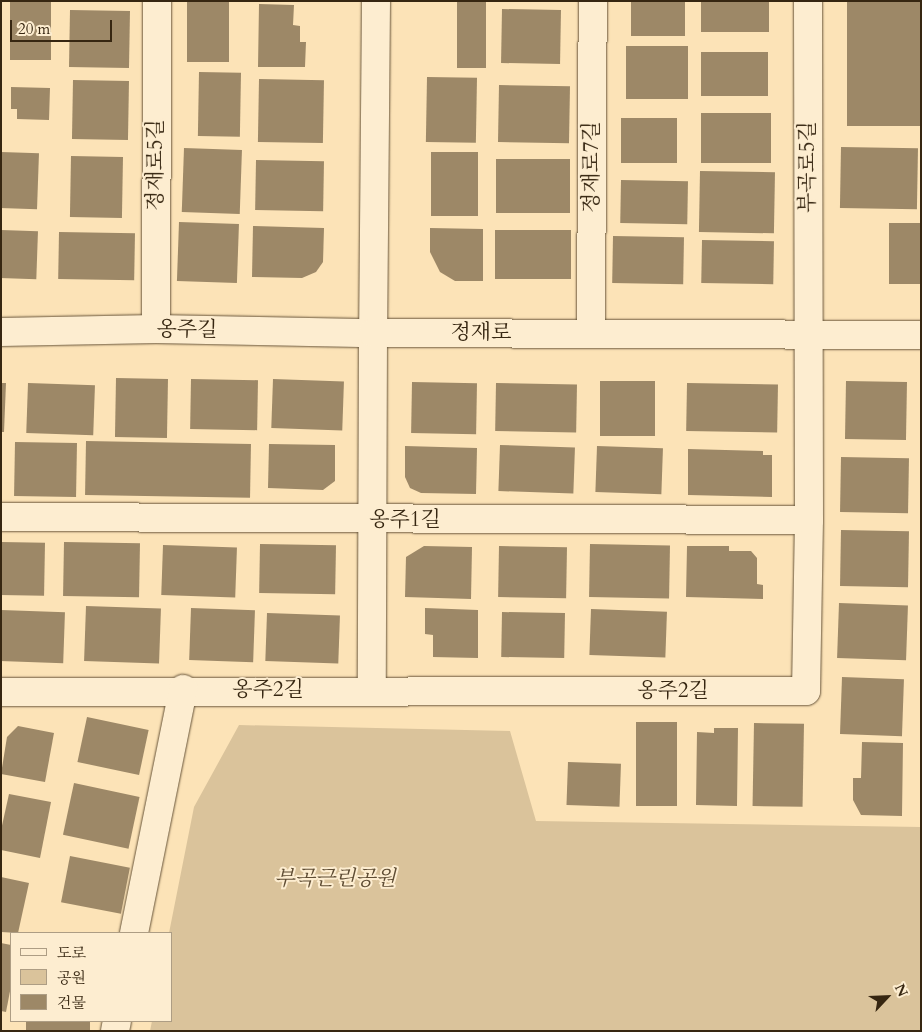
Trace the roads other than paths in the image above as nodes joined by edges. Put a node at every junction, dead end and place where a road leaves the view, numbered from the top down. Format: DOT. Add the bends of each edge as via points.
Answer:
graph roads {
  1 [pos="157,1"];
  2 [pos="376,1"];
  3 [pos="593,1"];
  4 [pos="808,1"];
  5 [pos="156,329"];
  6 [pos="1,332"];
  7 [pos="591,332"];
  8 [pos="373,333"];
  9 [pos="807,333"];
  10 [pos="921,335"];
  11 [pos="1,517"];
  12 [pos="373,520"];
  13 [pos="809,520"];
  14 [pos="183,689"];
  15 [pos="372,690"];
  16 [pos="1,692"];
  17 [pos="134,932"];
  1 -- 5 [label="street, 정재로5길"];
  2 -- 8 [label="street"];
  3 -- 7 [label="street, 정재로7길"];
  4 -- 9 [label="street, 부곡로5길"];
  5 -- 6 [label="street, 옹주길"];
  5 -- 8 [label="street, 옹주길"];
  7 -- 8 [label="street, 정재로"];
  7 -- 9 [label="street, 정재로"];
  8 -- 12 [label="street"];
  9 -- 10 [label="street, 정재로"];
  9 -- 13 [label="street, 옹주2길"];
  11 -- 12 [label="street, 옹주1길"];
  12 -- 13 [label="street, 옹주1길"];
  12 -- 15 [label="street"];
  13 -- 15 [label="street, 옹주2길" via="806,692"];
  14 -- 15 [label="street, 옹주2길"];
  14 -- 16 [label="street, 옹주2길"];
  14 -- 17 [label="street"];
}
